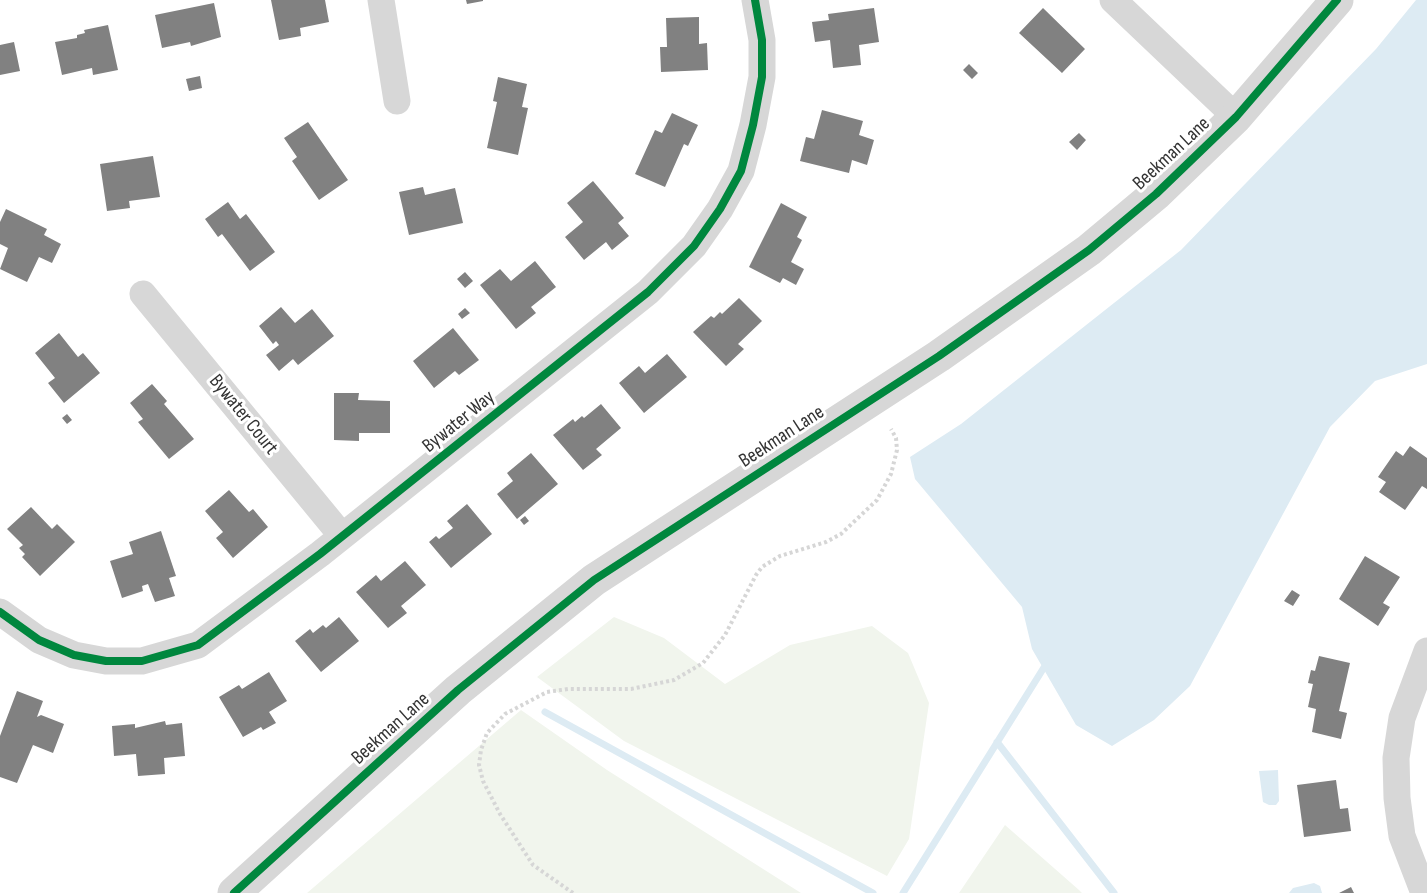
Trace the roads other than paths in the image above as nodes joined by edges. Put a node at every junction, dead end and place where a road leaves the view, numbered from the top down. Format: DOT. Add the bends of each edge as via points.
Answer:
graph roads {
  1 [pos="381,0"];
  2 [pos="754,0"];
  3 [pos="1113,0"];
  4 [pos="1337,0"];
  5 [pos="397,101"];
  6 [pos="1236,117"];
  7 [pos="143,294"];
  8 [pos="342,536"];
  9 [pos="0,612"];
  10 [pos="1427,651"];
  11 [pos="234,893"];
  12 [pos="1424,893"];
  1 -- 5 [label="street"];
  2 -- 8 [label="street, Bywater Way" via="762,40 762,77 753,125 741,171 694,246 648,292"];
  3 -- 6 [label="street"];
  4 -- 6 [label="street, Beekman Lane"];
  6 -- 11 [label="street, Beekman Lane" via="1148,201 1015,305 653,539 549,614 458,690"];
  7 -- 8 [label="street, Bywater Court"];
  8 -- 9 [label="street, Bywater Way" via="218,632 198,645 160,657 106,661 74,655 39,640"];
  10 -- 12 [label="street" via="1402,718 1396,758 1402,836"];
}
